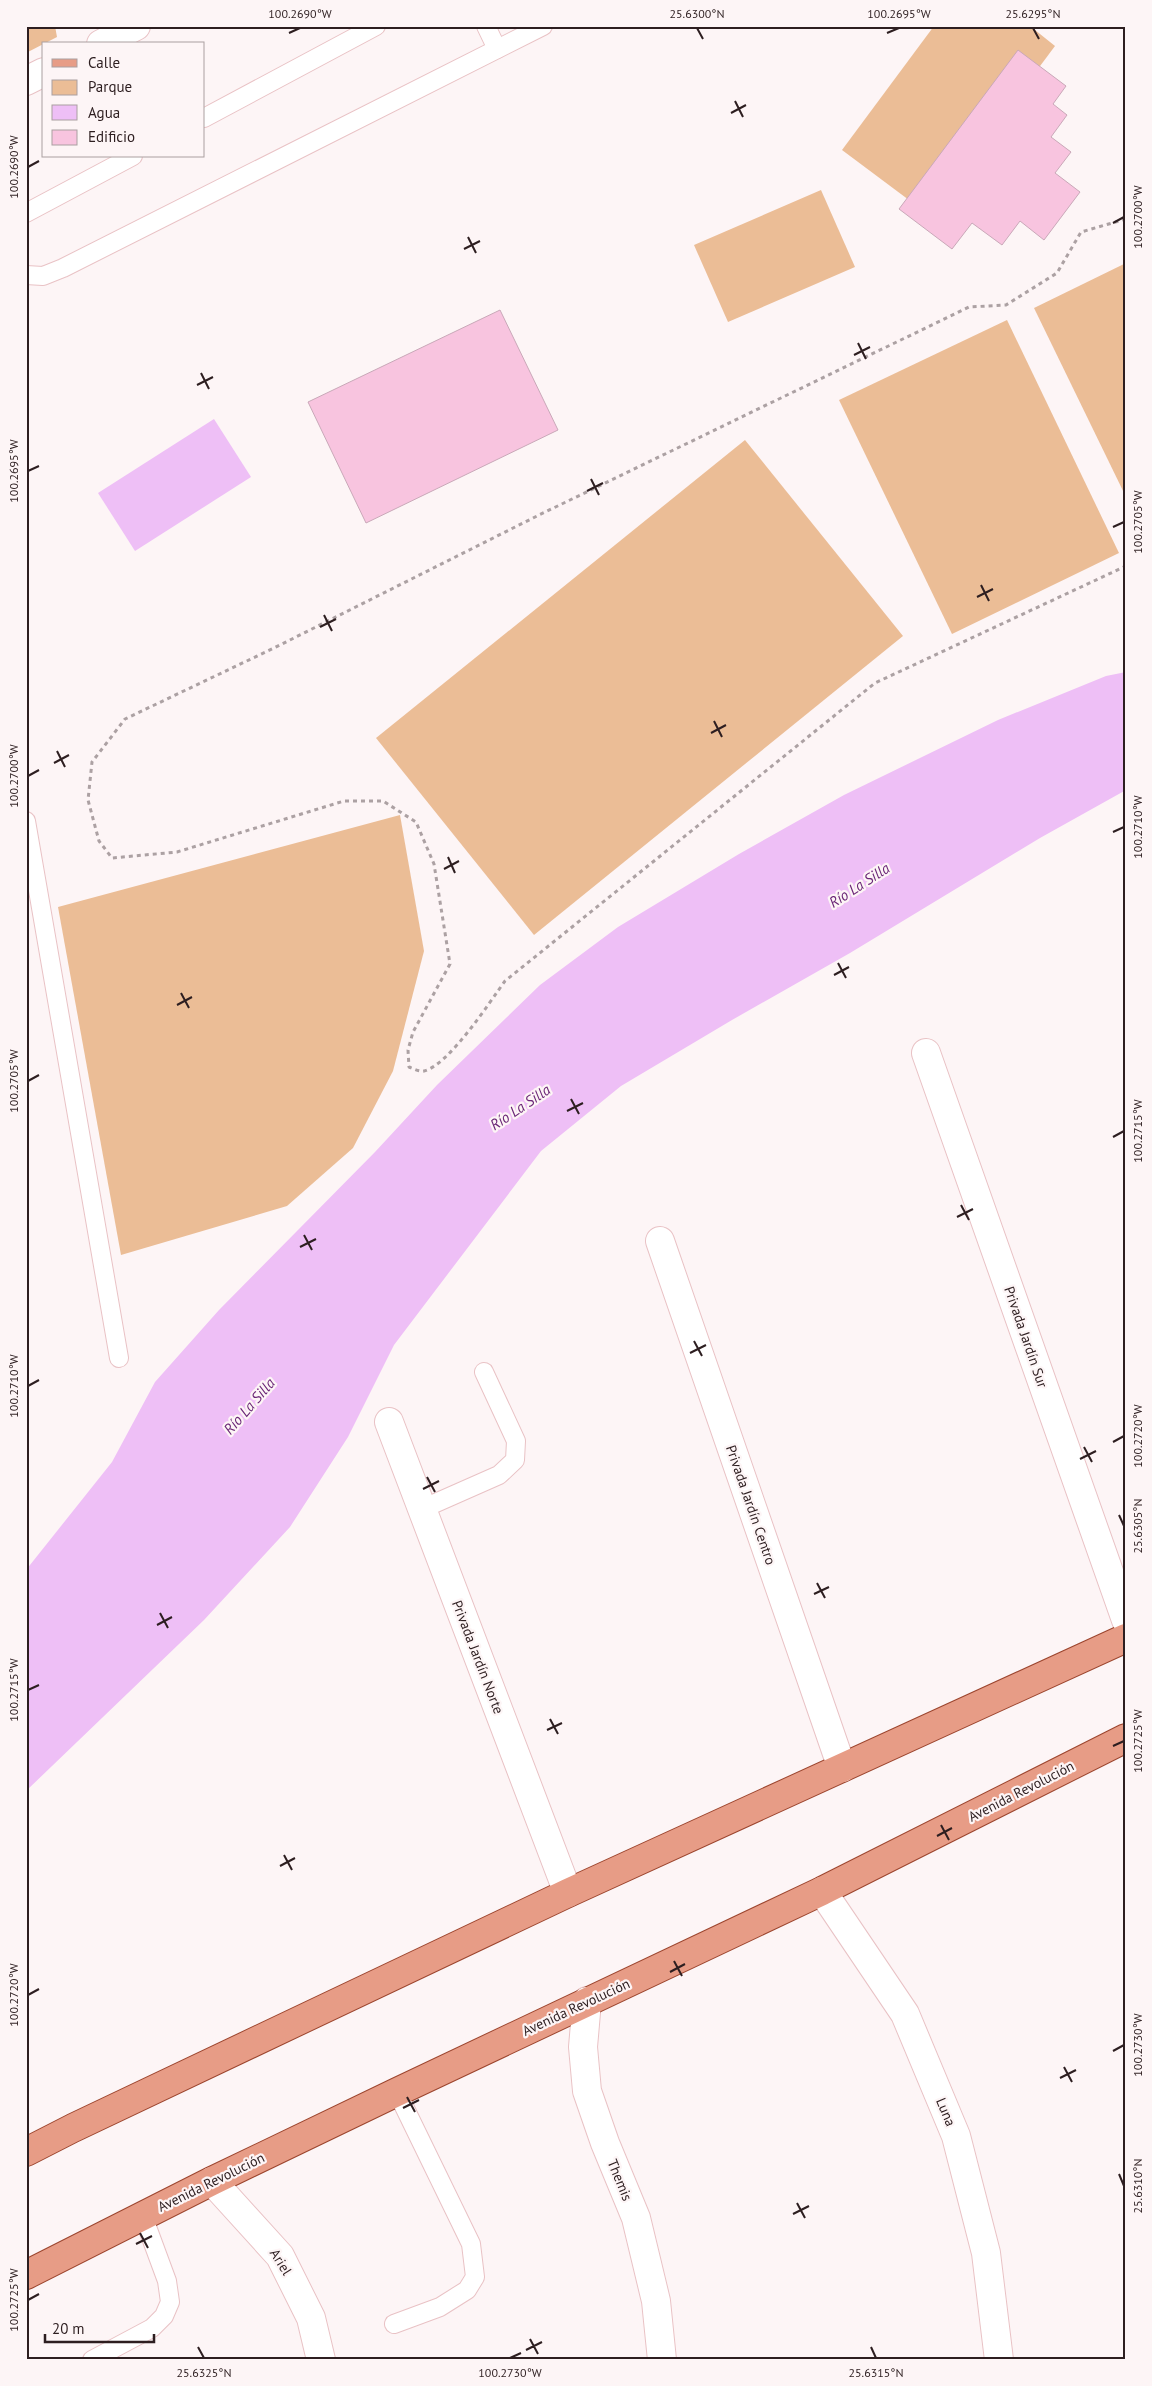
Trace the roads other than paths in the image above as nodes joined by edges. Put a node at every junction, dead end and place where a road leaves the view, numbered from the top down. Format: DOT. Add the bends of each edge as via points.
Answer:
graph roads {
  1 [pos="376,26"];
  2 [pos="486,26"];
  3 [pos="543,26"];
  4 [pos="497,49"];
  5 [pos="42,73"];
  6 [pos="26,81"];
  7 [pos="205,117"];
  8 [pos="129,158"];
  9 [pos="26,213"];
  10 [pos="26,275"];
  11 [pos="26,821"];
  12 [pos="926,1054"];
  13 [pos="660,1241"];
  14 [pos="119,1358"];
  15 [pos="484,1372"];
  16 [pos="389,1422"];
  17 [pos="422,1509"];
  18 [pos="1126,1620"];
  19 [pos="1126,1638"];
  20 [pos="1126,1738"];
  21 [pos="842,1768"];
  22 [pos="822,1891"];
  23 [pos="568,1893"];
  24 [pos="587,2001"];
  25 [pos="397,2092"];
  26 [pos="26,2152"];
  27 [pos="212,2181"];
  28 [pos="143,2216"];
  29 [pos="26,2275"];
  30 [pos="394,2324"];
  31 [pos="92,2360"];
  32 [pos="321,2360"];
  33 [pos="662,2360"];
  34 [pos="999,2360"];
  1 -- 7 [label="lane"];
  2 -- 4 [label="lane"];
  3 -- 4 [label="lane"];
  4 -- 10 [label="lane" via="63,268 43,276"];
  5 -- 6 [label="street"];
  8 -- 9 [label="lane"];
  11 -- 14 [label="lane"];
  12 -- 18 [label="street, Privada Jardín Sur"];
  13 -- 21 [label="street, Privada Jardín Centro"];
  15 -- 17 [label="lane" via="516,1441 515,1460 499,1475"];
  16 -- 17 [label="street, Privada Jardín Norte"];
  17 -- 23 [label="street, Privada Jardín Norte"];
  19 -- 21 [label="main road"];
  20 -- 22 [label="main road, Avenida Revolución"];
  21 -- 23 [label="main road"];
  22 -- 24 [label="main road, Avenida Revolución"];
  22 -- 34 [label="street, Luna" via="905,2014 956,2136 986,2253"];
  23 -- 26 [label="main road"];
  24 -- 25 [label="main road, Avenida Revolución"];
  24 -- 33 [label="street, Themis" via="583,2047 587,2091 636,2218 656,2301"];
  25 -- 27 [label="main road, Avenida Revolución"];
  25 -- 30 [label="lane" via="470,2244 476,2278 467,2290 440,2306"];
  27 -- 28 [label="main road, Avenida Revolución"];
  27 -- 32 [label="street, Ariel" via="280,2256 311,2318"];
  28 -- 29 [label="main road, Avenida Revolución"];
  28 -- 31 [label="lane" via="170,2302 164,2316 152,2328"];
}
